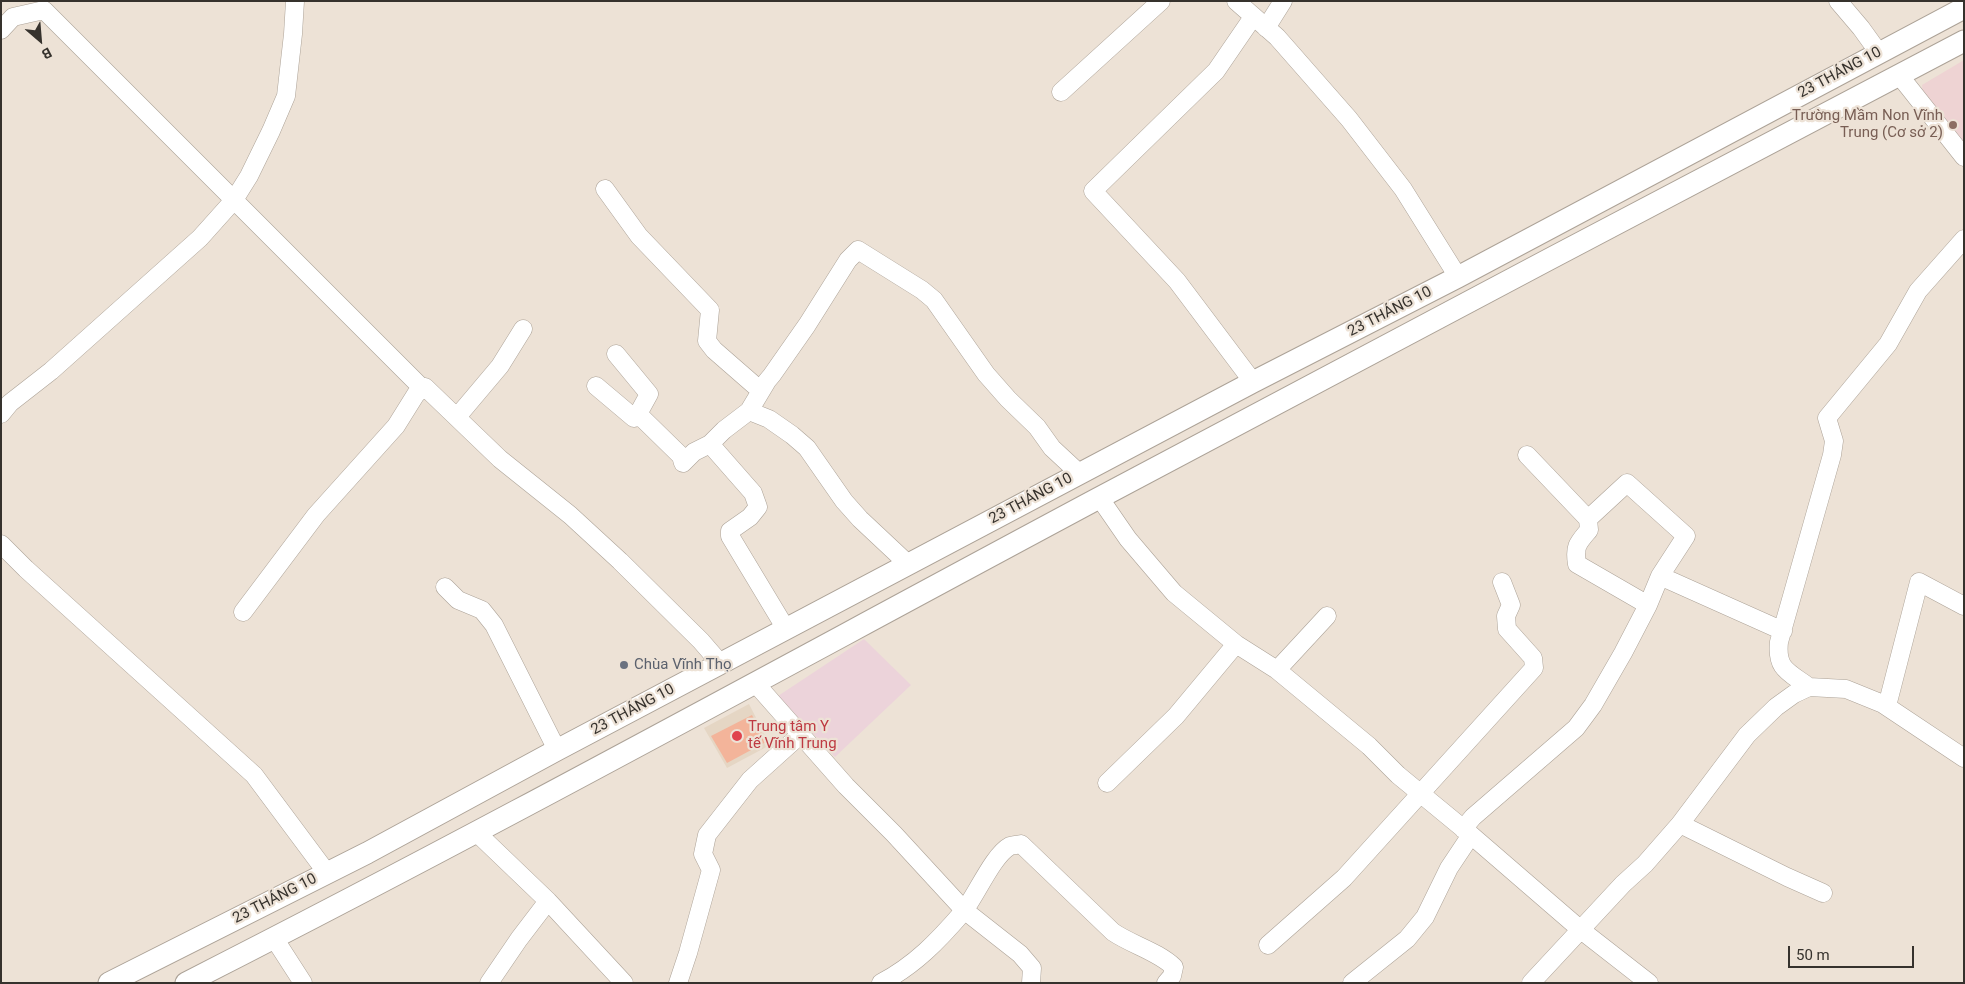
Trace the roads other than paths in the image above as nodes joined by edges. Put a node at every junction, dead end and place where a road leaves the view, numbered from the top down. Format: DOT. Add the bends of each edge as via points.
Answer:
graph roads {
  1 [pos="295,1"];
  2 [pos="1161,1"];
  3 [pos="1236,1"];
  4 [pos="1283,1"];
  5 [pos="1838,1"];
  6 [pos="1958,11"];
  7 [pos="1260,22"];
  8 [pos="7,24"];
  9 [pos="1964,41"];
  10 [pos="1879,52"];
  11 [pos="1898,75"];
  12 [pos="1061,92"];
  13 [pos="1964,157"];
  14 [pos="606,189"];
  15 [pos="234,200"];
  16 [pos="1964,239"];
  17 [pos="1458,277"];
  18 [pos="524,329"];
  19 [pos="616,354"];
  20 [pos="1253,382"];
  21 [pos="596,386"];
  22 [pos="422,388"];
  23 [pos="762,391"];
  24 [pos="750,411"];
  25 [pos="1,414"];
  26 [pos="638,414"];
  27 [pos="457,417"];
  28 [pos="710,444"];
  29 [pos="1527,455"];
  30 [pos="1080,474"];
  31 [pos="1099,498"];
  32 [pos="1588,519"];
  33 [pos="1,544"];
  34 [pos="908,564"];
  35 [pos="1660,576"];
  36 [pos="1502,582"];
  37 [pos="445,587"];
  38 [pos="1648,605"];
  39 [pos="1964,606"];
  40 [pos="243,612"];
  41 [pos="1327,616"];
  42 [pos="786,629"];
  43 [pos="1782,631"];
  44 [pos="1236,644"];
  45 [pos="720,663"];
  46 [pos="1276,670"];
  47 [pos="756,684"];
  48 [pos="1809,687"];
  49 [pos="1887,706"];
  50 [pos="800,735"];
  51 [pos="557,750"];
  52 [pos="1964,758"];
  53 [pos="511,774"];
  54 [pos="1107,783"];
  55 [pos="1422,794"];
  56 [pos="526,805"];
  57 [pos="1680,824"];
  58 [pos="476,832"];
  59 [pos="1467,832"];
  60 [pos="327,873"];
  61 [pos="1823,893"];
  62 [pos="548,902"];
  63 [pos="964,910"];
  64 [pos="1581,930"];
  65 [pos="274,938"];
  66 [pos="1268,945"];
  67 [pos="109,983"];
  68 [pos="186,983"];
  69 [pos="303,983"];
  70 [pos="489,983"];
  71 [pos="624,983"];
  72 [pos="678,983"];
  73 [pos="881,983"];
  74 [pos="1031,983"];
  75 [pos="1166,983"];
  76 [pos="1352,983"];
  77 [pos="1532,983"];
  78 [pos="1649,983"];
  1 -- 15 [label="street" via="286,96 249,176"];
  2 -- 12 [label="street"];
  3 -- 7 [label="street"];
  4 -- 7 [label="street"];
  5 -- 10 [label="street"];
  6 -- 10 [label="main road, 23 THÁNG 10"];
  7 -- 17 [label="street" via="1311,74 1404,189"];
  7 -- 20 [label="street" via="1216,71 1093,191 1176,281"];
  8 -- 15 [label="street" via="44,10"];
  9 -- 11 [label="main road, 23 THÁNG 10"];
  10 -- 11 [label="main road"];
  10 -- 17 [label="main road, 23 THÁNG 10"];
  11 -- 13 [label="street"];
  11 -- 31 [label="main road, 23 THÁNG 10"];
  14 -- 23 [label="street" via="639,236 710,310 707,341"];
  15 -- 22 [label="street"];
  15 -- 25 [label="street" via="200,238"];
  16 -- 43 [label="street" via="1918,291 1888,344 1827,418 1834,441 1832,455"];
  17 -- 20 [label="main road, 23 THÁNG 10"];
  18 -- 27 [label="street" via="500,366"];
  19 -- 26 [label="street" via="649,394"];
  20 -- 30 [label="main road, 23 THÁNG 10"];
  21 -- 26 [label="street" via="634,418"];
  22 -- 27 [label="street" via="433,393"];
  22 -- 40 [label="street" via="396,426 316,515"];
  23 -- 24 [label="street"];
  23 -- 30 [label="street" via="848,260 858,250 934,300 986,374 1037,427 1052,448"];
  24 -- 28 [label="street"];
  24 -- 34 [label="street" via="777,424 807,448 844,501"];
  26 -- 28 [label="street" via="681,456 683,464 694,452"];
  27 -- 45 [label="street" via="500,459 620,560"];
  28 -- 42 [label="street" via="753,493 758,507 730,531 730,536"];
  29 -- 32 [label="street"];
  30 -- 31 [label="main road"];
  30 -- 34 [label="main road, 23 THÁNG 10"];
  31 -- 44 [label="street" via="1128,540 1174,593"];
  31 -- 47 [label="main road, 23 THÁNG 10"];
  32 -- 35 [label="street" via="1627,483 1686,536"];
  32 -- 38 [label="street" via="1589,530 1575,551 1577,564"];
  33 -- 60 [label="street" via="254,775"];
  34 -- 42 [label="main road, 23 THÁNG 10"];
  35 -- 38 [label="street"];
  35 -- 43 [label="street"];
  36 -- 55 [label="street" via="1511,605 1506,616 1507,629 1534,658 1534,668"];
  37 -- 51 [label="street" via="458,600 482,610 494,625"];
  38 -- 59 [label="street" via="1593,705 1576,728 1473,817"];
  39 -- 49 [label="street" via="1919,582"];
  41 -- 46 [label="street"];
  42 -- 45 [label="main road, 23 THÁNG 10"];
  43 -- 48 [label="street" via="1778,657 1782,666"];
  44 -- 46 [label="street"];
  44 -- 54 [label="street" via="1176,716"];
  45 -- 51 [label="main road, 23 THÁNG 10"];
  46 -- 55 [label="street"];
  47 -- 50 [label="street"];
  47 -- 56 [label="main road, 23 THÁNG 10"];
  48 -- 49 [label="street" via="1846,689"];
  48 -- 57 [label="street" via="1776,707 1747,735"];
  49 -- 52 [label="street"];
  50 -- 63 [label="street"];
  50 -- 72 [label="street" via="750,780 707,835 703,854 711,870"];
  51 -- 53 [label="main road, 23 THÁNG 10"];
  53 -- 56 [label="main road"];
  53 -- 60 [label="main road, 23 THÁNG 10"];
  55 -- 59 [label="street"];
  55 -- 66 [label="street" via="1344,878"];
  56 -- 58 [label="main road, 23 THÁNG 10"];
  57 -- 61 [label="street"];
  57 -- 64 [label="street"];
  58 -- 62 [label="street"];
  58 -- 65 [label="main road, 23 THÁNG 10"];
  59 -- 64 [label="street"];
  59 -- 76 [label="street" via="1426,917 1407,938"];
  60 -- 67 [label="main road, 23 THÁNG 10"];
  62 -- 70 [label="street"];
  62 -- 71 [label="street"];
  63 -- 73 [label="street" via="932,946 903,971"];
  63 -- 74 [label="street" via="1020,954 1032,968"];
  63 -- 75 [label="street" via="998,858 1010,846 1022,844 1113,932 1167,960 1174,967"];
  64 -- 77 [label="street"];
  64 -- 78 [label="street"];
  65 -- 68 [label="main road, 23 THÁNG 10"];
  65 -- 69 [label="street"];
}
